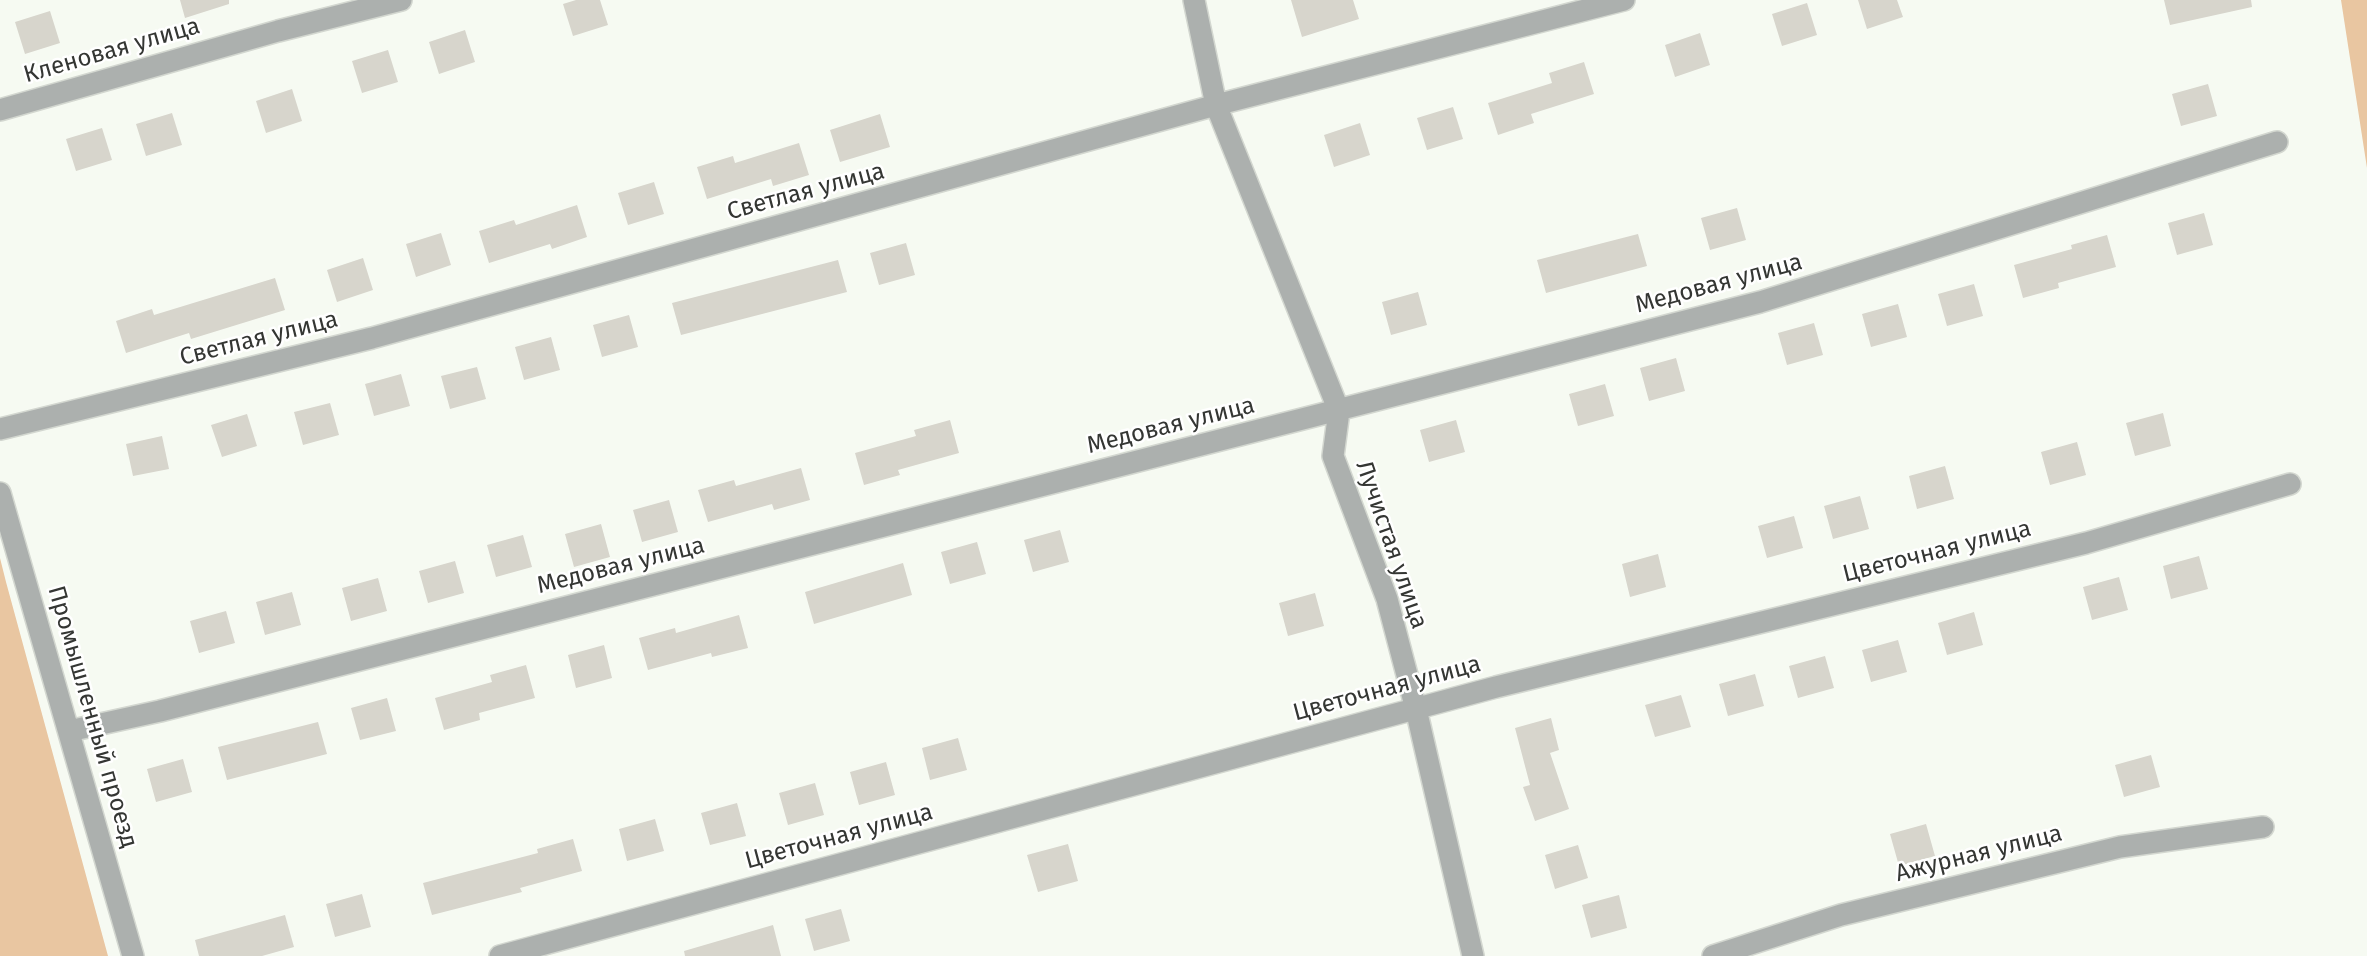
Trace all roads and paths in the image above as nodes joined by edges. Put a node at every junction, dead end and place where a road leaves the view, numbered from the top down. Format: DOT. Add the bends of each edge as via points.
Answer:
graph roads {
  1 [pos="401,0"];
  2 [pos="1194,0"];
  3 [pos="1624,0"];
  4 [pos="1216,105"];
  5 [pos="0,110"];
  6 [pos="2277,142"];
  7 [pos="1339,411"];
  8 [pos="0,429"];
  9 [pos="2290,484"];
  10 [pos="0,493"];
  11 [pos="1416,709"];
  12 [pos="69,731"];
  13 [pos="2263,827"];
  14 [pos="133,956"];
  15 [pos="500,956"];
  16 [pos="1473,956"];
  17 [pos="1713,956"];
  1 -- 5 [label="street, Кленовая улица"];
  2 -- 4 [label="street, Лучистая улица"];
  3 -- 4 [label="street, Светлая улица"];
  4 -- 7 [label="street, Лучистая улица"];
  4 -- 8 [label="street, Светлая улица" via="372,338"];
  6 -- 7 [label="street, Медовая улица" via="1760,302"];
  7 -- 11 [label="street, Лучистая улица" via="1333,456 1387,600"];
  7 -- 12 [label="street, Медовая улица"];
  9 -- 11 [label="street, Цветочная улица" via="2086,543"];
  10 -- 12 [label="street, Промышленный проезд"];
  11 -- 15 [label="street, Цветочная улица"];
  11 -- 16 [label="street, Лучистая улица"];
  12 -- 14 [label="street, Промышленный проезд"];
  13 -- 17 [label="street, Ажурная улица" via="2120,847 1841,915"];
}
